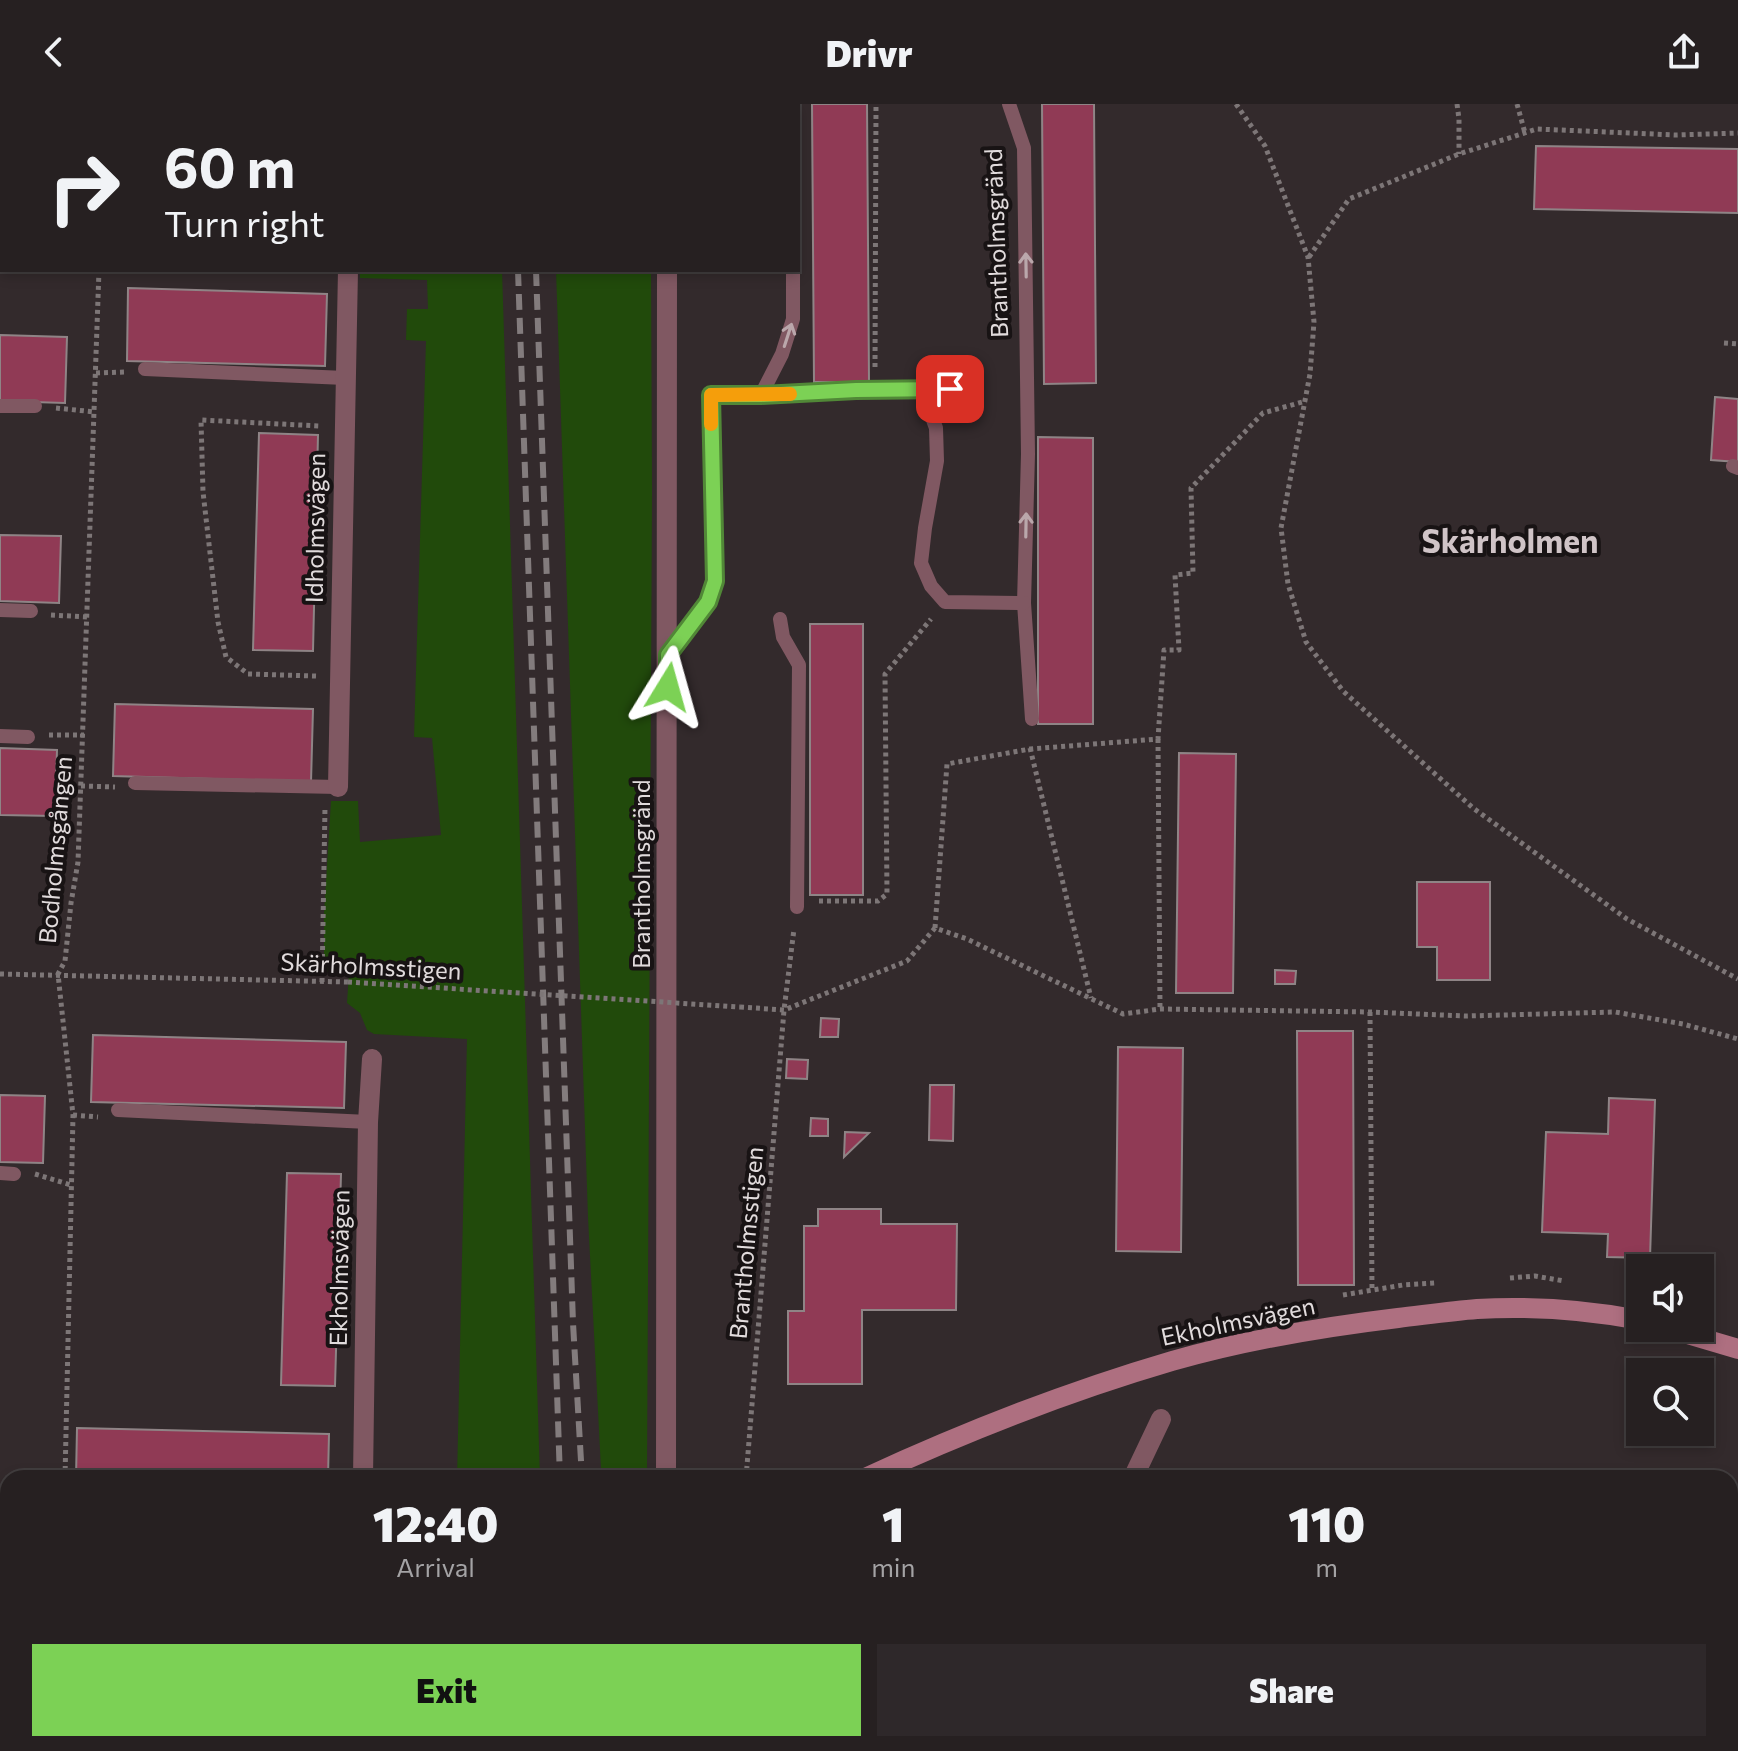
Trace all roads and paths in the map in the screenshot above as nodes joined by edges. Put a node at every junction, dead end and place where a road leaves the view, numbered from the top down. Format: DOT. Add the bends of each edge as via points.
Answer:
graph roads {
  1 [pos="876,104"];
  2 [pos="1009,104"];
  3 [pos="1236,104"];
  4 [pos="1457,104"];
  5 [pos="1517,104"];
  6 [pos="1525,133"];
  7 [pos="1738,133"];
  8 [pos="1459,154"];
  9 [pos="1308,257"];
  10 [pos="99,272"];
  11 [pos="348,272"];
  12 [pos="667,272"];
  13 [pos="793,272"];
  14 [pos="1724,343"];
  15 [pos="1738,344"];
  16 [pos="145,369"];
  17 [pos="875,371"];
  18 [pos="345,378"];
  19 [pos="950,389"];
  20 [pos="922,390"];
  21 [pos="761,395"];
  22 [pos="1306,401"];
  23 [pos="0,406"];
  24 [pos="35,406"];
  25 [pos="95,412"];
  26 [pos="329,427"];
  27 [pos="945,602"];
  28 [pos="1024,603"];
  29 [pos="0,610"];
  30 [pos="31,611"];
  31 [pos="88,617"];
  32 [pos="780,619"];
  33 [pos="668,655"];
  34 [pos="323,676"];
  35 [pos="1032,719"];
  36 [pos="84,735"];
  37 [pos="0,736"];
  38 [pos="28,737"];
  39 [pos="1158,739"];
  40 [pos="1030,749"];
  41 [pos="135,783"];
  42 [pos="81,786"];
  43 [pos="331,787"];
  44 [pos="797,907"];
  45 [pos="935,928"];
  46 [pos="0,974"];
  47 [pos="58,974"];
  48 [pos="1738,979"];
  49 [pos="322,982"];
  50 [pos="1091,999"];
  51 [pos="1160,1009"];
  52 [pos="784,1010"];
  53 [pos="1370,1012"];
  54 [pos="1738,1039"];
  55 [pos="372,1059"];
  56 [pos="118,1110"];
  57 [pos="368,1122"];
  58 [pos="7,1173"];
  59 [pos="71,1185"];
  60 [pos="1372,1290"];
  61 [pos="1626,1318"];
  62 [pos="1714,1342"];
  63 [pos="1738,1349"];
  64 [pos="1161,1419"];
  65 [pos="65,1470"];
  66 [pos="363,1470"];
  67 [pos="666,1470"];
  68 [pos="747,1470"];
  69 [pos="889,1470"];
  70 [pos="1137,1470"];
  1 -- 17 [label="path"];
  28 -- 2 [label="lane, Brantholmsgränd, one-way" via="1024,148"];
  3 -- 9 [label="path" via="1265,146"];
  4 -- 8 [label="path"];
  5 -- 6 [label="path"];
  6 -- 7 [label="path"];
  6 -- 8 [label="path"];
  8 -- 9 [label="path" via="1349,199"];
  9 -- 22 [label="path" via="1314,322"];
  10 -- 25 [label="path, Bodholmsgången"];
  11 -- 18 [label="street, Idholmsvägen"];
  12 -- 33 [label="street, Brantholmsgränd"];
  21 -- 13 [label="lane, one-way" via="793,319"];
  14 -- 15 [label="path"];
  16 -- 18 [label="lane"];
  18 -- 43 [label="street, Idholmsvägen"];
  19 -- 20 [label="lane"];
  20 -- 21 [label="lane"];
  20 -- 27 [label="lane" via="936,428 937,461 921,563"];
  21 -- 33 [label="lane" via="711,395 715,581 708,602"];
  22 -- 39 [label="path" via="1263,413 1191,488 1193,573 1175,575 1179,650 1164,650"];
  22 -- 48 [label="path" via="1281,528 1288,584 1315,655 1343,691 1473,808 1627,919"];
  23 -- 24 [label="lane"];
  24 -- 25 [label="path"];
  25 -- 31 [label="path, Bodholmsgången"];
  26 -- 34 [label="path" via="201,420 203,492 226,657 248,674"];
  27 -- 28 [label="lane"];
  27 -- 44 [label="path" via="885,674 887,894 878,901 807,901"];
  28 -- 35 [label="lane, Brantholmsgränd"];
  29 -- 30 [label="lane"];
  30 -- 31 [label="path"];
  31 -- 36 [label="path, Bodholmsgången"];
  32 -- 44 [label="lane" via="783,637 799,665"];
  33 -- 67 [label="street, Brantholmsgränd"];
  35 -- 40 [label="path"];
  36 -- 38 [label="path"];
  36 -- 42 [label="path, Bodholmsgången"];
  37 -- 38 [label="lane"];
  39 -- 40 [label="path"];
  39 -- 51 [label="path"];
  40 -- 45 [label="path" via="947,764"];
  40 -- 50 [label="path"];
  41 -- 42 [label="path"];
  41 -- 43 [label="lane"];
  42 -- 47 [label="path, Bodholmsgången" via="78,862 65,961"];
  43 -- 49 [label="path"];
  44 -- 52 [label="path, Brantholmsstigen"];
  45 -- 50 [label="path"];
  45 -- 52 [label="path" via="907,961"];
  46 -- 47 [label="path, Skärholmsstigen"];
  47 -- 49 [label="path, Skärholmsstigen"];
  47 -- 59 [label="path, Bodholmsgången" via="73,1115"];
  49 -- 52 [label="path, Skärholmsstigen, bridge"];
  50 -- 51 [label="path" via="1123,1014"];
  51 -- 53 [label="path"];
  52 -- 68 [label="path, Brantholmsstigen"];
  53 -- 54 [label="path" via="1615,1012"];
  53 -- 60 [label="path"];
  55 -- 57 [label="street, Ekholmsvägen"];
  56 -- 57 [label="lane"];
  57 -- 66 [label="street, Ekholmsvägen"];
  58 -- 59 [label="path"];
  59 -- 65 [label="path, Bodholmsgången"];
  61 -- 69 [label="street, Ekholmsvägen" via="1477,1309 1262,1340 1100,1384 994,1422"];
  62 -- 63 [label="street"];
  64 -- 70 [label="street"];
}
